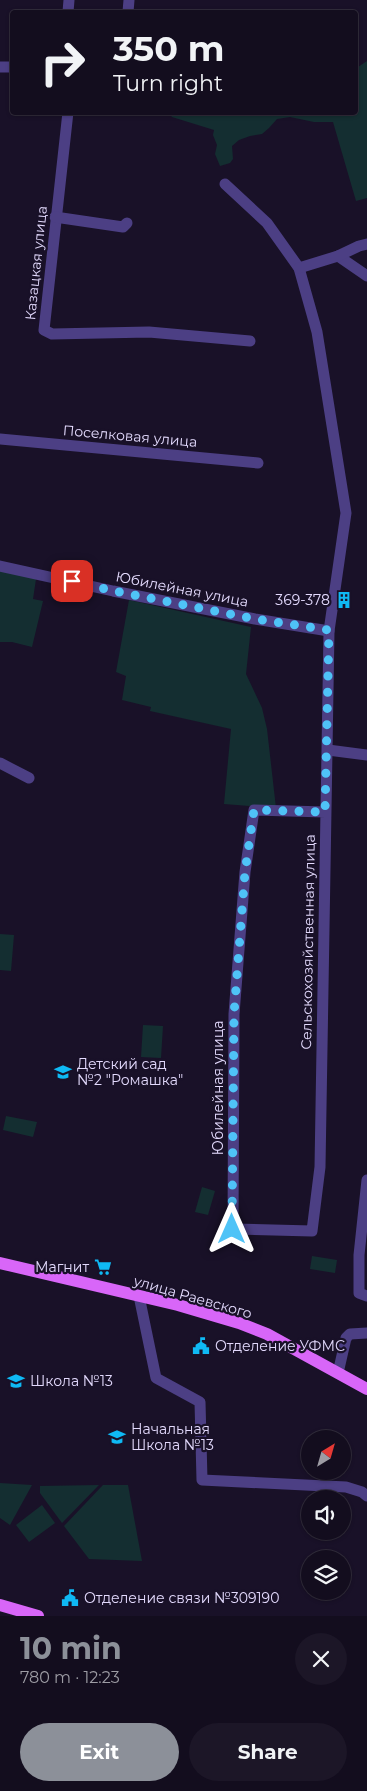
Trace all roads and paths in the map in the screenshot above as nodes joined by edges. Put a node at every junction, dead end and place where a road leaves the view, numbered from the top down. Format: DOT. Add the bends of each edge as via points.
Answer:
graph roads {
  1 [pos="68,115"];
  2 [pos="226,184"];
  3 [pos="55,217"];
  4 [pos="127,223"];
  5 [pos="367,244"];
  6 [pos="338,256"];
  7 [pos="299,268"];
  8 [pos="367,276"];
  9 [pos="250,341"];
  10 [pos="0,439"];
  11 [pos="258,463"];
  12 [pos="0,566"];
  13 [pos="329,630"];
  14 [pos="328,750"];
  15 [pos="367,756"];
  16 [pos="0,762"];
  17 [pos="29,778"];
  18 [pos="325,812"];
  19 [pos="367,1180"];
  20 [pos="312,1231"];
  21 [pos="0,1263"];
  22 [pos="139,1296"];
  23 [pos="367,1296"];
  24 [pos="367,1333"];
  25 [pos="338,1373"];
  26 [pos="367,1389"];
  27 [pos="367,1496"];
  28 [pos="0,1605"];
  29 [pos="38,1616"];
  1 -- 3 [label="street, Казацкая улица"];
  2 -- 7 [label="street, Сельскохозяйственная улица" via="267,223"];
  3 -- 4 [label="street" via="123,227"];
  3 -- 9 [label="street, Казацкая улица" via="44,330 52,334 149,332"];
  5 -- 6 [label="street"];
  6 -- 7 [label="street"];
  6 -- 8 [label="street"];
  7 -- 13 [label="street, Сельскохозяйственная улица" via="317,332 346,513"];
  10 -- 11 [label="street, Поселковая улица"];
  12 -- 13 [label="street, Юбилейная улица" via="255,619"];
  13 -- 14 [label="street, Сельскохозяйственная улица"];
  14 -- 15 [label="street"];
  14 -- 18 [label="street, Сельскохозяйственная улица"];
  16 -- 17 [label="street"];
  18 -- 20 [label="street, Сельскохозяйственная улица" via="320,1167"];
  18 -- 20 [label="street, Юбилейная улица" via="254,810 245,872 234,1014 232,1229"];
  19 -- 23 [label="street" via="359,1293"];
  21 -- 22 [label="main road, улица Раевского"];
  22 -- 25 [label="main road, улица Раевского" via="239,1323 267,1334"];
  22 -- 27 [label="street" via="156,1378 200,1402 202,1480 346,1487"];
  24 -- 25 [label="street" via="350,1334 346,1338"];
  25 -- 26 [label="main road, улица Раевского"];
  28 -- 29 [label="main road"];
}
